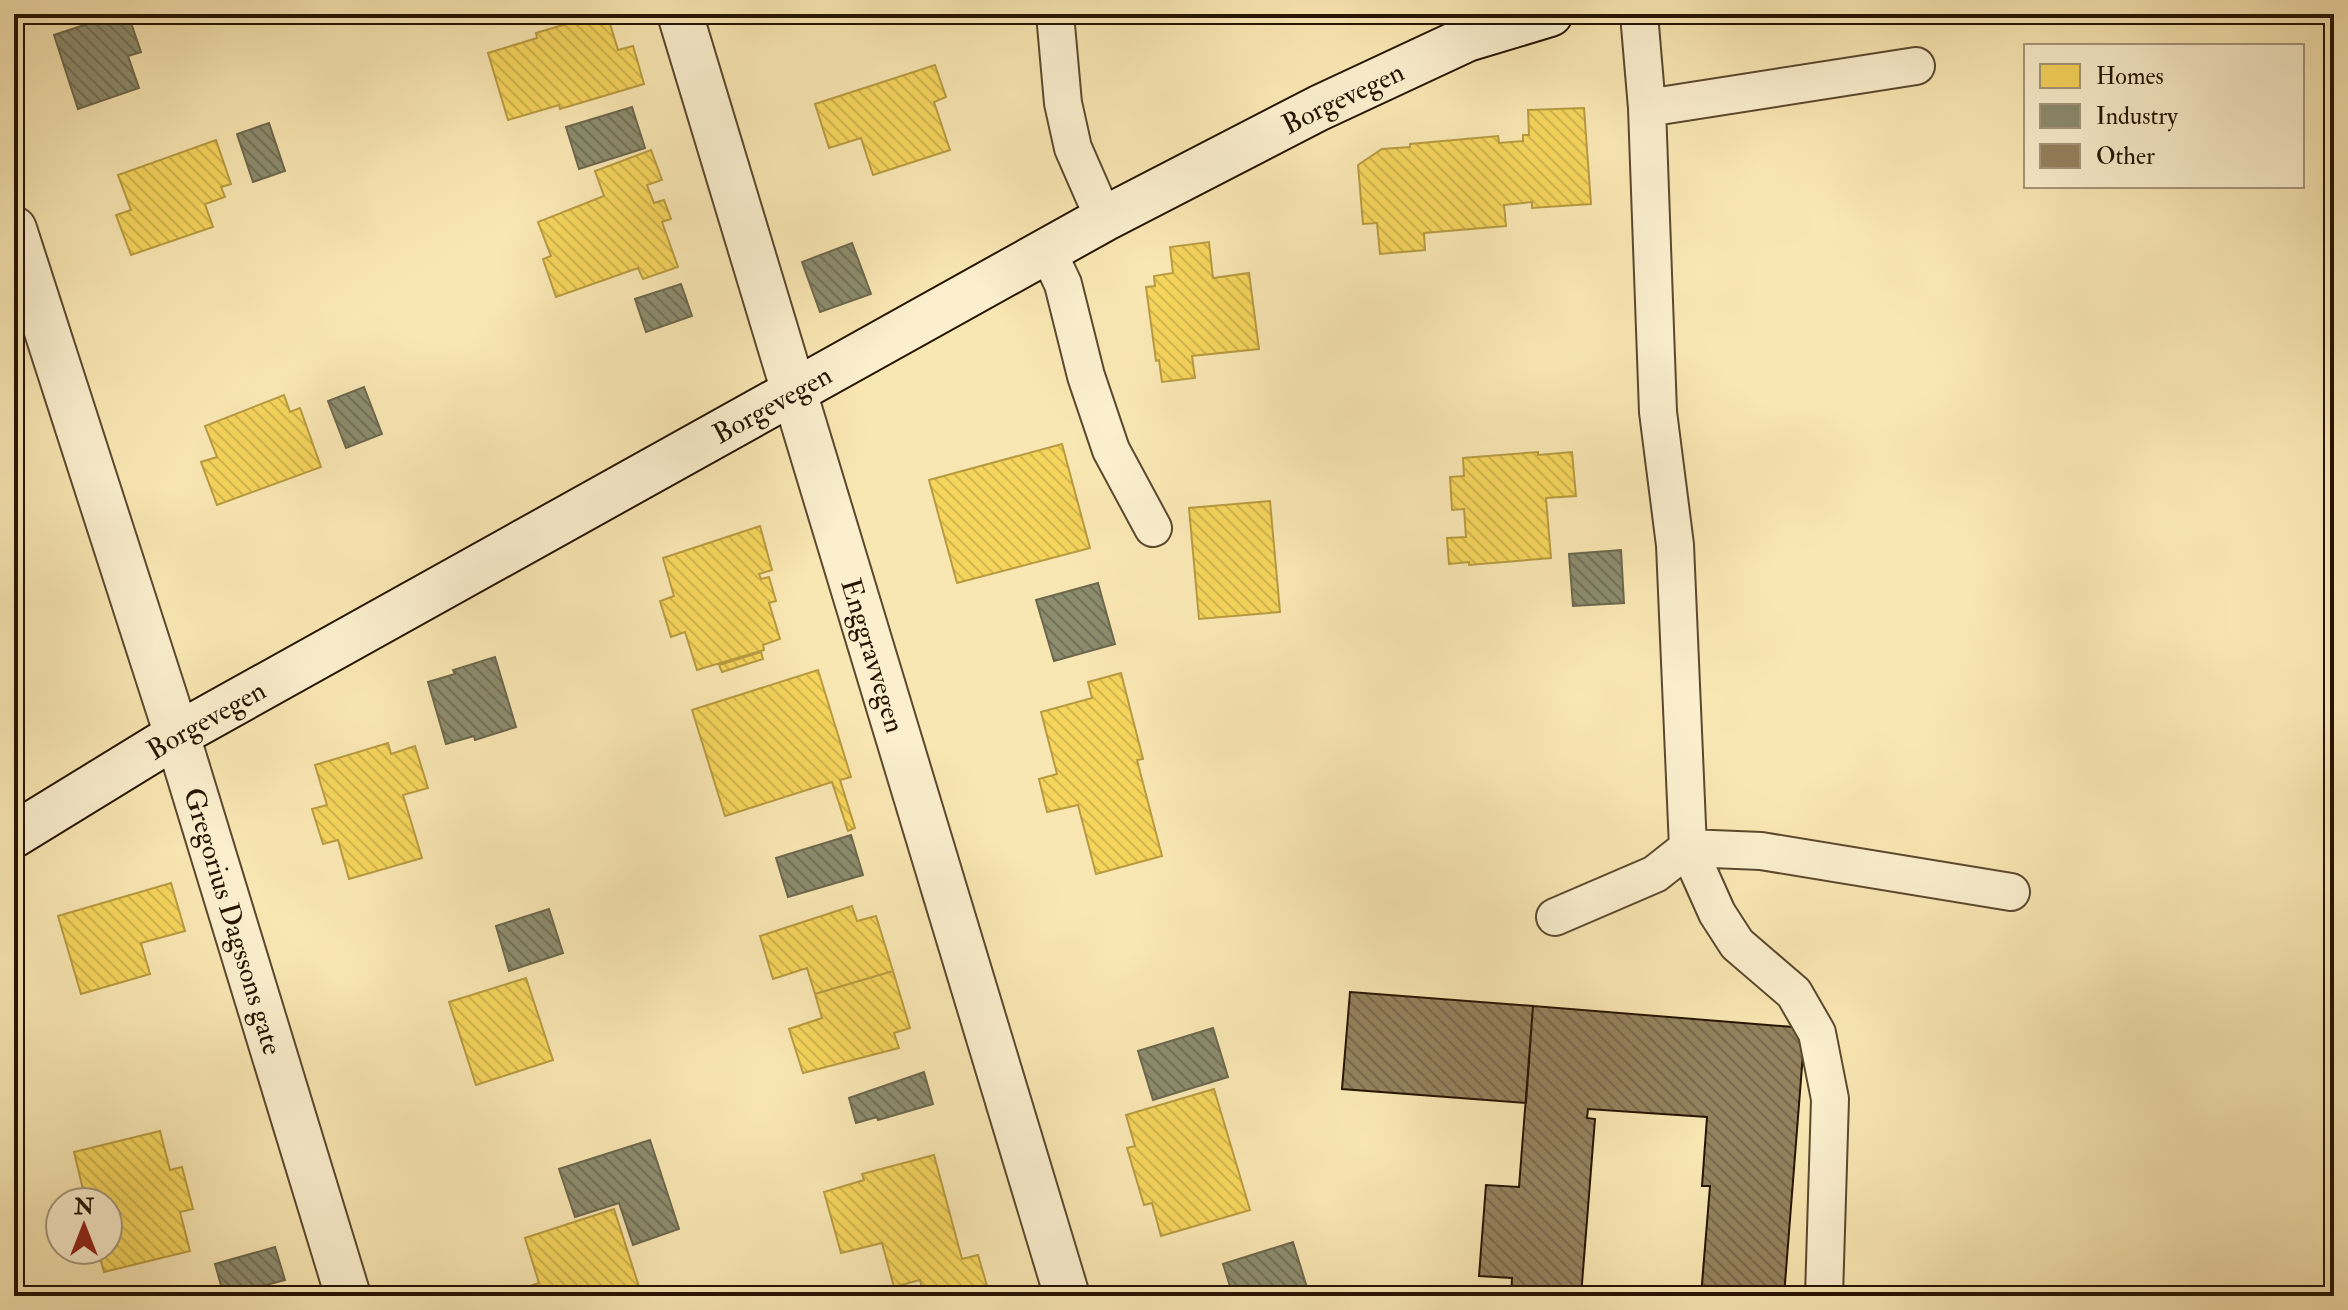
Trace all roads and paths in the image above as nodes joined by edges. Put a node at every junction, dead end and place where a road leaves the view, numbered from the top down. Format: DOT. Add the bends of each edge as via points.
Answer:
graph roads {
  1 [pos="680,14"];
  2 [pos="1055,14"];
  3 [pos="1550,14"];
  4 [pos="1639,14"];
  5 [pos="1916,66"];
  6 [pos="1647,108"];
  7 [pos="1104,219"];
  8 [pos="14,229"];
  9 [pos="1047,250"];
  10 [pos="794,392"];
  11 [pos="1153,528"];
  12 [pos="177,735"];
  13 [pos="14,835"];
  14 [pos="1688,848"];
  15 [pos="2011,892"];
  16 [pos="1555,917"];
  17 [pos="348,1296"];
  18 [pos="1067,1296"];
  19 [pos="1824,1296"];
  1 -- 10 [label="street, Enggravvegen"];
  2 -- 7 [label="lane" via="1073,148"];
  3 -- 7 [label="street, Borgevegen" via="1467,39"];
  4 -- 6 [label="lane"];
  5 -- 6 [label="lane"];
  6 -- 14 [label="lane" via="1658,412 1675,545"];
  7 -- 9 [label="street, Borgevegen"];
  8 -- 12 [label="street, Gregorius Dagssons gate"];
  9 -- 10 [label="street, Borgevegen"];
  9 -- 11 [label="lane" via="1063,284 1111,450"];
  10 -- 12 [label="street, Borgevegen"];
  10 -- 18 [label="street, Enggravvegen"];
  12 -- 13 [label="street, Borgevegen"];
  12 -- 17 [label="street, Gregorius Dagssons gate"];
  14 -- 15 [label="lane" via="1761,851"];
  14 -- 16 [label="lane" via="1655,874"];
  14 -- 19 [label="lane" via="1737,944 1794,993 1817,1033 1830,1099"];
}
